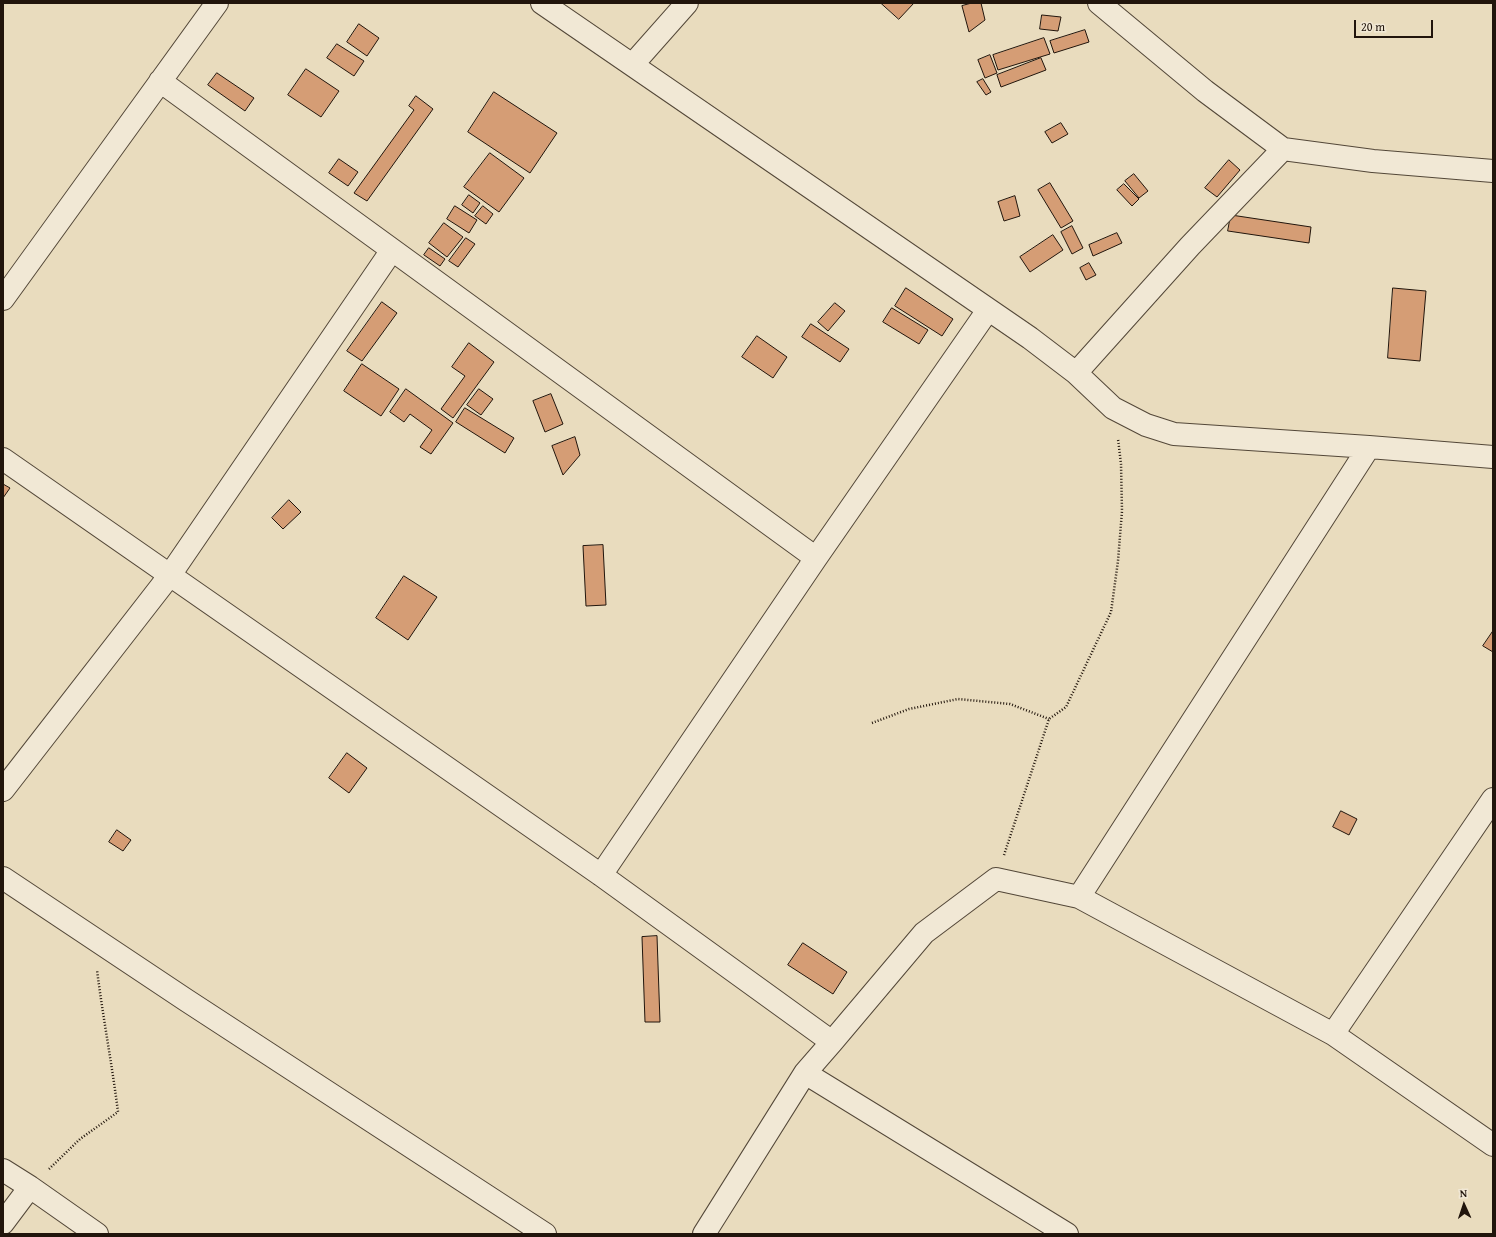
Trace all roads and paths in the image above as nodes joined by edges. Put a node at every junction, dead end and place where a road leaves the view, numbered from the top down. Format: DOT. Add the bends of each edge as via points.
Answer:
graph roads {
  1 [pos="217,3"];
  2 [pos="542,3"];
  3 [pos="686,3"];
  4 [pos="1103,4"];
  5 [pos="633,64"];
  6 [pos="160,81"];
  7 [pos="1283,149"];
  8 [pos="1493,171"];
  9 [pos="392,250"];
  10 [pos="3,299"];
  11 [pos="988,310"];
  12 [pos="1076,373"];
  13 [pos="1114,408"];
  14 [pos="1369,447"];
  15 [pos="1493,457"];
  16 [pos="3,459"];
  17 [pos="816,558"];
  18 [pos="170,575"];
  19 [pos="1049,719"];
  20 [pos="872,723"];
  21 [pos="3,790"];
  22 [pos="1493,799"];
  23 [pos="601,875"];
  24 [pos="3,878"];
  25 [pos="996,878"];
  26 [pos="1079,897"];
  27 [pos="93,938"];
  28 [pos="1333,1034"];
  29 [pos="832,1042"];
  30 [pos="805,1073"];
  31 [pos="1493,1145"];
  32 [pos="3,1170"];
  33 [pos="30,1187"];
  34 [pos="3,1223"];
  35 [pos="97,1234"];
  36 [pos="545,1234"];
  37 [pos="704,1234"];
  38 [pos="1067,1234"];
  1 -- 6 [label="street"];
  2 -- 5 [label="street"];
  3 -- 5 [label="street"];
  4 -- 7 [label="street" via="1205,91"];
  5 -- 11 [label="street"];
  6 -- 9 [label="street"];
  6 -- 10 [label="street"];
  7 -- 8 [label="street" via="1373,161"];
  7 -- 12 [label="street" via="1190,246"];
  9 -- 17 [label="street"];
  9 -- 18 [label="street"];
  11 -- 12 [label="street"];
  11 -- 17 [label="street"];
  12 -- 13 [label="street"];
  13 -- 14 [label="street" via="1174,434"];
  13 -- 19 [label="path" via="1121,464 1122,511 1111,612 1066,707"];
  14 -- 15 [label="street"];
  14 -- 26 [label="street"];
  16 -- 18 [label="street"];
  17 -- 23 [label="street"];
  18 -- 21 [label="street"];
  18 -- 23 [label="street"];
  19 -- 20 [label="path" via="1010,704 958,699 909,709"];
  19 -- 25 [label="path"];
  22 -- 28 [label="street"];
  23 -- 29 [label="street"];
  24 -- 27 [label="street"];
  25 -- 26 [label="street"];
  25 -- 29 [label="street" via="924,933"];
  26 -- 28 [label="street"];
  27 -- 33 [label="path" via="118,1112 80,1139"];
  27 -- 36 [label="street"];
  28 -- 31 [label="street"];
  29 -- 30 [label="street"];
  30 -- 37 [label="street"];
  30 -- 38 [label="street"];
  32 -- 33 [label="street"];
  33 -- 34 [label="street"];
  33 -- 35 [label="street"];
}
